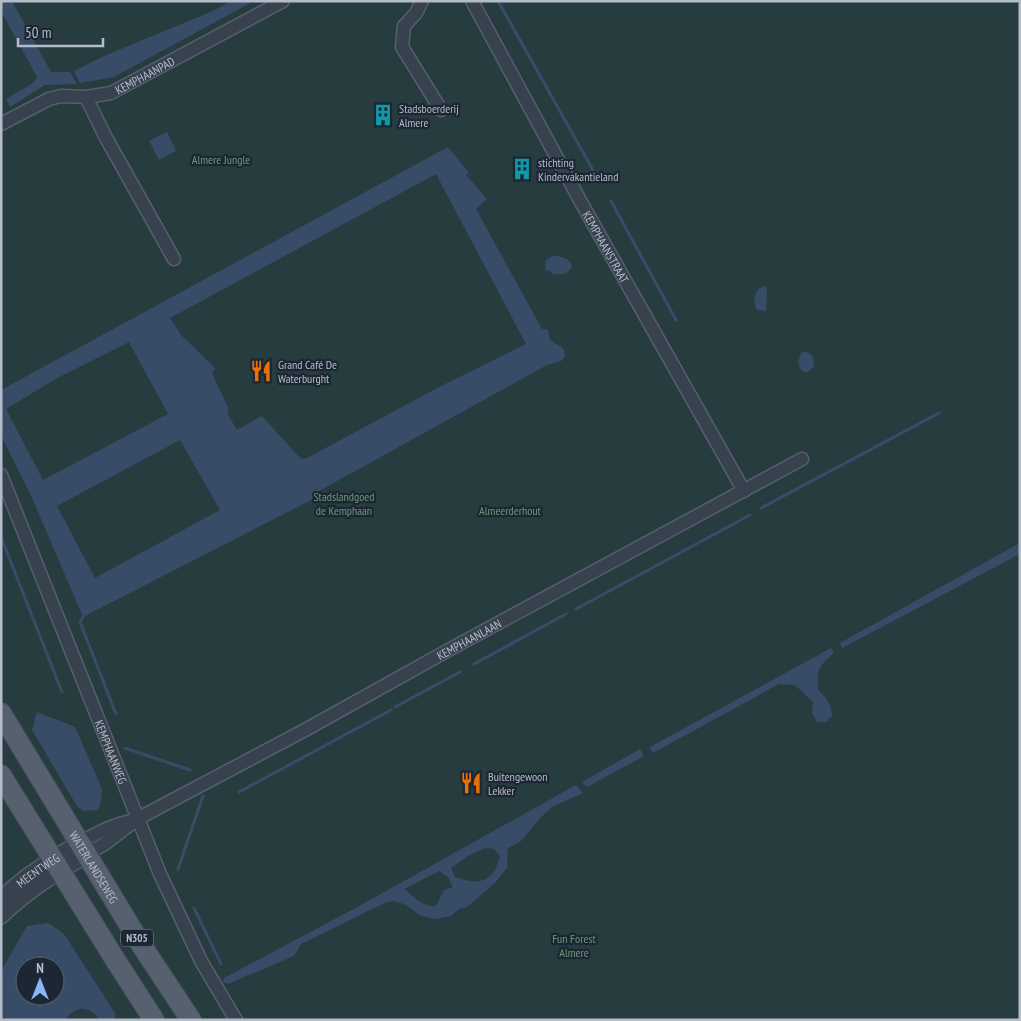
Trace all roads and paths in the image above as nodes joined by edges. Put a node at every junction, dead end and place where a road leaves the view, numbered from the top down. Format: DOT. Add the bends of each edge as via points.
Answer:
graph roads {
  1 [pos="283,1"];
  2 [pos="422,1"];
  3 [pos="472,1"];
  4 [pos="86,98"];
  5 [pos="441,110"];
  6 [pos="1,124"];
  7 [pos="174,259"];
  8 [pos="802,459"];
  9 [pos="1,475"];
  10 [pos="744,491"];
  11 [pos="1,713"];
  12 [pos="1,774"];
  13 [pos="137,819"];
  14 [pos="83,849"];
  15 [pos="56,865"];
  16 [pos="1,902"];
  17 [pos="1,916"];
  18 [pos="154,1020"];
  19 [pos="191,1020"];
  20 [pos="236,1020"];
  1 -- 4 [label="street, KEMPHAANPAD" via="247,27 111,94"];
  2 -- 5 [label="street" via="404,26 402,47"];
  3 -- 10 [label="street, KEMPHAANSTRAAT"];
  4 -- 6 [label="street, KEMPHAANPAD" via="61,96 49,99"];
  4 -- 7 [label="street"];
  8 -- 10 [label="street, KEMPHAANLAAN"];
  9 -- 13 [label="street, KEMPHAANWEG"];
  10 -- 13 [label="street, KEMPHAANLAAN"];
  11 -- 14 [label="main road, WATERLANDSEWEG / N305"];
  12 -- 15 [label="main road, N305"];
  13 -- 14 [label="street, KEMPHAANLAAN" via="98,832"];
  13 -- 20 [label="street, KEMPHAANWEG" via="201,961"];
  14 -- 15 [label="street, KEMPHAANLAAN"];
  14 -- 19 [label="main road, WATERLANDSEWEG / N305"];
  15 -- 16 [label="street, MEENTWEG" via="14,888"];
  15 -- 17 [label="street, MEENTWEG"];
  15 -- 18 [label="main road, N305"];
}
